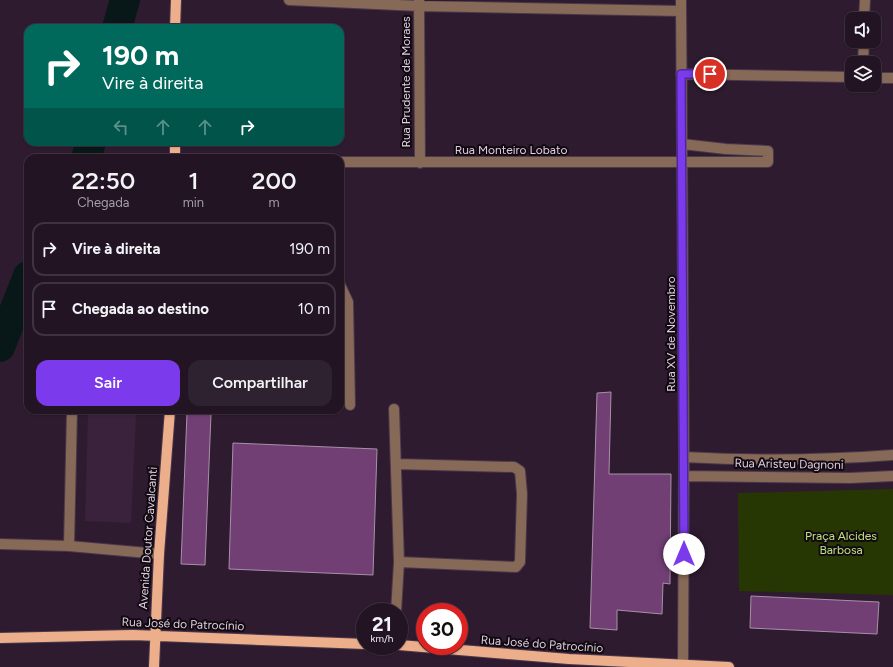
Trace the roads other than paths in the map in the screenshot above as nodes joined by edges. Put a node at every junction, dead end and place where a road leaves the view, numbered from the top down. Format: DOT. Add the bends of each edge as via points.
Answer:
graph roads {
  1 [pos="176,0"];
  2 [pos="290,0"];
  3 [pos="681,0"];
  4 [pos="865,0"];
  5 [pos="419,3"];
  6 [pos="680,11"];
  7 [pos="864,12"];
  8 [pos="175,24"];
  9 [pos="681,74"];
  10 [pos="845,77"];
  11 [pos="881,78"];
  12 [pos="893,78"];
  13 [pos="682,144"];
  14 [pos="344,162"];
  15 [pos="420,163"];
  16 [pos="683,163"];
  17 [pos="344,294"];
  18 [pos="350,405"];
  19 [pos="394,409"];
  20 [pos="72,414"];
  21 [pos="170,414"];
  22 [pos="893,455"];
  23 [pos="684,457"];
  24 [pos="396,464"];
  25 [pos="684,476"];
  26 [pos="893,476"];
  27 [pos="0,544"];
  28 [pos="69,546"];
  29 [pos="159,554"];
  30 [pos="399,562"];
  31 [pos="397,603"];
  32 [pos="155,636"];
  33 [pos="0,638"];
  34 [pos="356,644"];
  35 [pos="408,647"];
  36 [pos="683,666"];
  37 [pos="154,667"];
  38 [pos="723,667"];
  39 [pos="729,667"];
  1 -- 8 [label="main road"];
  2 -- 5 [label="street"];
  3 -- 6 [label="street, Rua XV de Novembro"];
  4 -- 7 [label="street"];
  5 -- 6 [label="street"];
  5 -- 15 [label="street, Rua Prudente de Moraes"];
  6 -- 9 [label="street, Rua XV de Novembro"];
  9 -- 10 [label="street"];
  9 -- 13 [label="street, Rua XV de Novembro"];
  11 -- 12 [label="street"];
  13 -- 16 [label="street, Rua XV de Novembro"];
  13 -- 16 [label="street, Rua Monteiro Lobato" via="768,151 768,162"];
  14 -- 15 [label="street, Rua Monteiro Lobato"];
  15 -- 16 [label="street, Rua Monteiro Lobato"];
  16 -- 23 [label="street, Rua XV de Novembro"];
  17 -- 18 [label="street" via="348,302"];
  19 -- 24 [label="street"];
  20 -- 28 [label="street"];
  21 -- 29 [label="main road, Avenida Doutor Cavalcanti"];
  22 -- 23 [label="street, Rua Aristeu Dagnoni" via="857,458"];
  23 -- 25 [label="street, Rua XV de Novembro"];
  24 -- 30 [label="street"];
  24 -- 30 [label="street" via="514,467 520,471 522,494 520,562 516,567"];
  25 -- 26 [label="street, Rua Aristeu Dagnoni"];
  25 -- 36 [label="street, Rua XV de Novembro"];
  27 -- 28 [label="street"];
  28 -- 29 [label="street"];
  29 -- 32 [label="main road, Avenida Doutor Cavalcanti"];
  30 -- 31 [label="street"];
  32 -- 33 [label="main road, Rua José do Patrocínio"];
  32 -- 34 [label="main road, Rua José do Patrocínio"];
  32 -- 37 [label="main road, Avenida Doutor Cavalcanti"];
  35 -- 36 [label="main road, Rua José do Patrocínio"];
  36 -- 38 [label="main road, Rua José do Patrocínio"];
  38 -- 39 [label="main road, Rua José do Patrocínio"];
}
